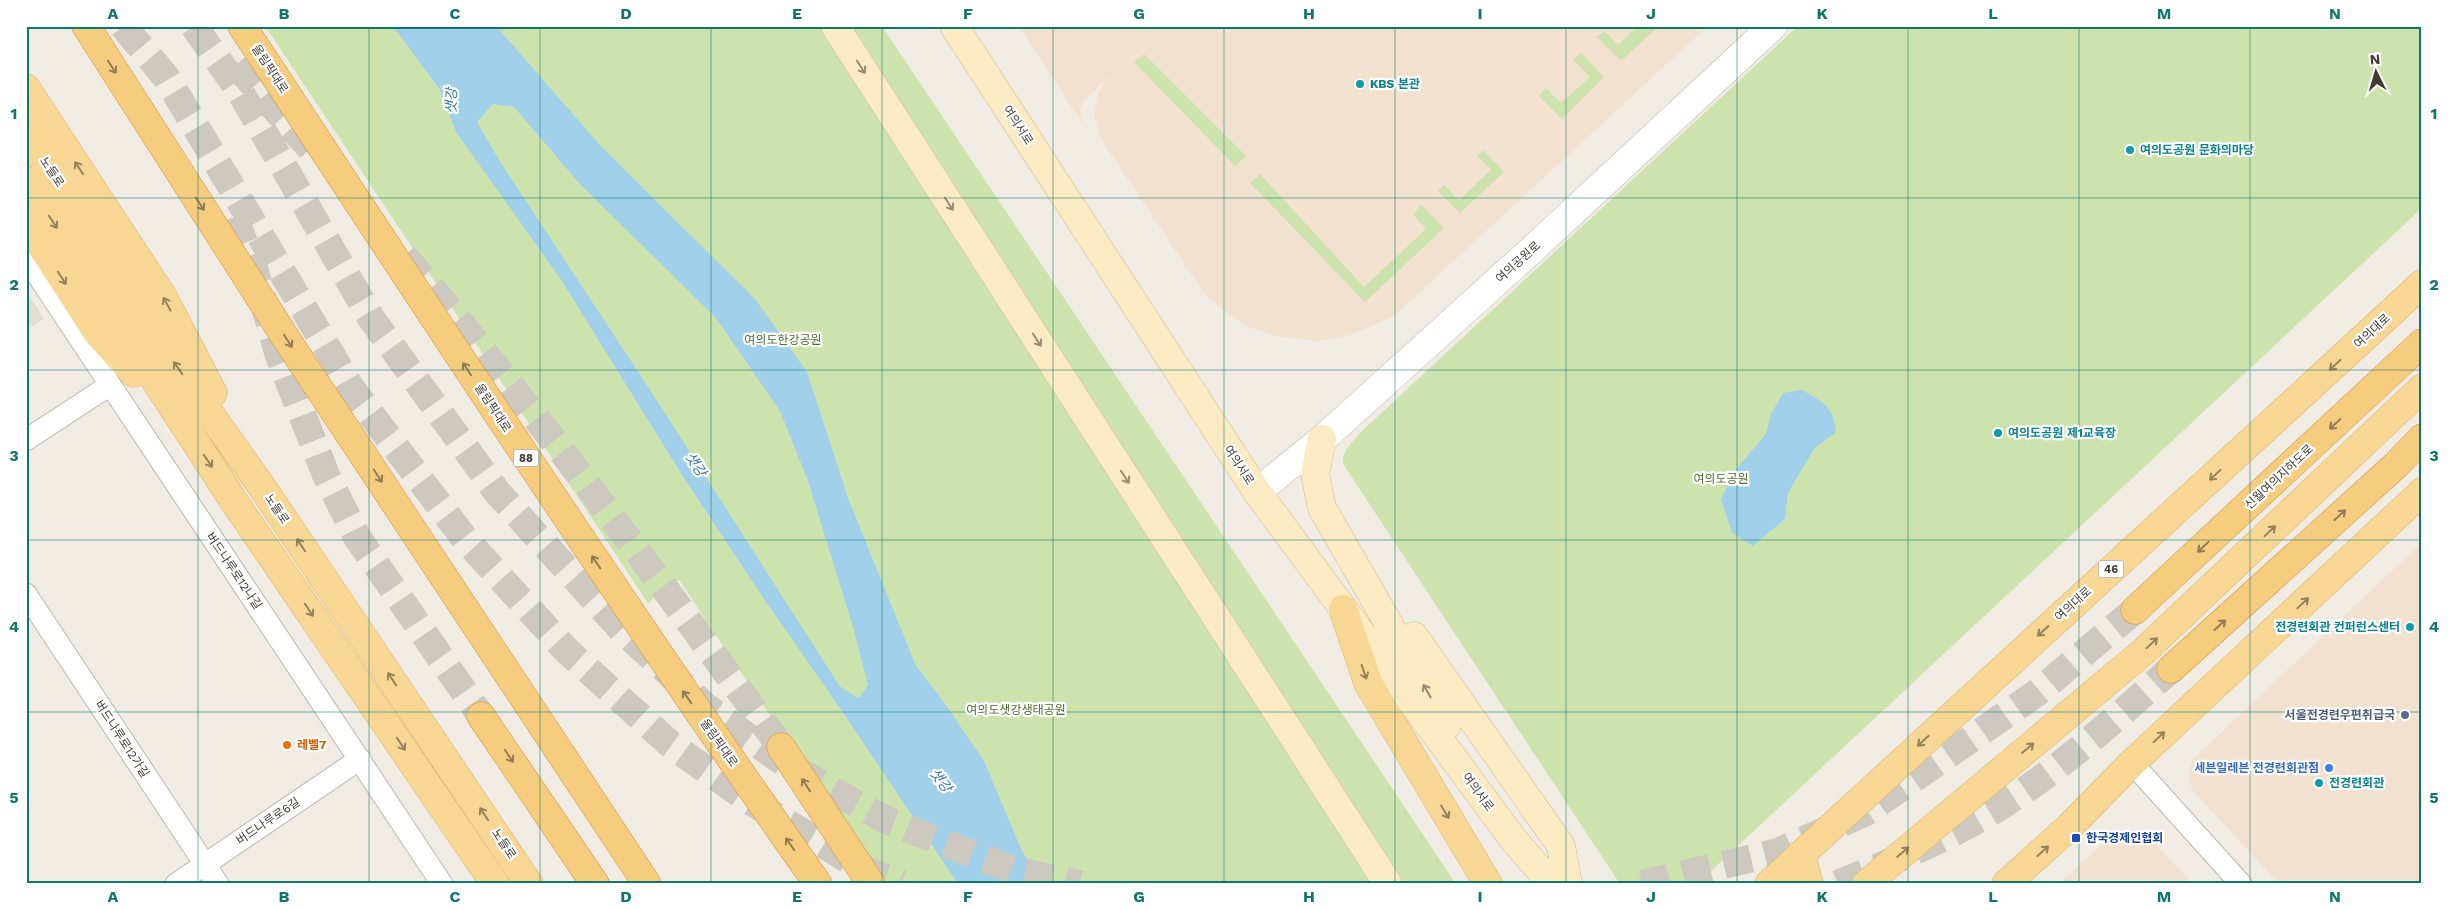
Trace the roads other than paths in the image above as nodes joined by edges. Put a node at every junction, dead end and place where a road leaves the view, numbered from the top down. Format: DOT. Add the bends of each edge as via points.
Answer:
graph roads {
  1 [pos="86,26"];
  2 [pos="242,26"];
  3 [pos="835,26"];
  4 [pos="954,26"];
  5 [pos="1774,26"];
  6 [pos="26,88"];
  7 [pos="26,133"];
  8 [pos="26,181"];
  9 [pos="26,222"];
  10 [pos="26,258"];
  11 [pos="2422,284"];
  12 [pos="2422,343"];
  13 [pos="110,386"];
  14 [pos="2422,388"];
  15 [pos="187,430"];
  16 [pos="2422,438"];
  17 [pos="1322,439"];
  18 [pos="26,440"];
  19 [pos="2422,448"];
  20 [pos="2396,464"];
  21 [pos="262,487"];
  22 [pos="1257,492"];
  23 [pos="2422,492"];
  24 [pos="1322,508"];
  25 [pos="26,594"];
  26 [pos="1343,609"];
  27 [pos="2136,610"];
  28 [pos="2171,669"];
  29 [pos="482,716"];
  30 [pos="781,747"];
  31 [pos="360,759"];
  32 [pos="2132,763"];
  33 [pos="1513,839"];
  34 [pos="508,850"];
  35 [pos="1801,854"];
  36 [pos="205,864"];
  37 [pos="176,884"];
  38 [pos="218,884"];
  39 [pos="442,884"];
  40 [pos="493,884"];
  41 [pos="529,884"];
  42 [pos="534,884"];
  43 [pos="595,884"];
  44 [pos="648,884"];
  45 [pos="818,884"];
  46 [pos="871,884"];
  47 [pos="1388,884"];
  48 [pos="1488,884"];
  49 [pos="1552,884"];
  50 [pos="1568,884"];
  51 [pos="1769,884"];
  52 [pos="1808,884"];
  53 [pos="1866,884"];
  54 [pos="2006,884"];
  55 [pos="2241,884"];
  1 -- 44 [label="highway, one-way" via="287,340"];
  45 -- 2 [label="highway, 올림픽대로 / 88, one-way" via="543,484"];
  3 -- 47 [label="main road, one-way"];
  4 -- 22 [label="main road, 여의서로"];
  5 -- 17 [label="street, 여의공원로"];
  21 -- 6 [label="main road, one-way" via="163,297"];
  21 -- 7 [label="main road, 노들로, one-way" via="174,363"];
  8 -- 15 [label="main road, one-way"];
  9 -- 15 [label="main road, one-way" via="97,332"];
  10 -- 13 [label="street, 버드나루로12나길"];
  11 -- 35 [label="main road, 여의대로 / 46, one-way"];
  12 -- 27 [label="highway, 신월여의지하도로, one-way"];
  13 -- 18 [label="street"];
  13 -- 31 [label="street, 버드나루로12나길"];
  53 -- 14 [label="main road, one-way" via="2143,652"];
  15 -- 40 [label="main road, one-way" via="468,842"];
  16 -- 20 [label="highway"];
  17 -- 22 [label="street, 여의공원로"];
  17 -- 24 [label="main road" via="1315,474"];
  19 -- 20 [label="highway"];
  28 -- 20 [label="highway, one-way"];
  34 -- 21 [label="main road, 노들로, one-way"];
  22 -- 26 [label="main road, 여의서로"];
  32 -- 23 [label="main road, one-way"];
  33 -- 24 [label="main road, one-way"];
  24 -- 50 [label="main road" via="1561,846"];
  25 -- 36 [label="street, 버드나루로12가길"];
  26 -- 33 [label="main road, 여의서로"];
  26 -- 48 [label="main road, one-way" via="1368,683"];
  29 -- 43 [label="highway, one-way"];
  46 -- 30 [label="highway, one-way"];
  31 -- 36 [label="street, 버드나루로6길"];
  31 -- 39 [label="street, 버드나루로12나길"];
  54 -- 32 [label="main road, one-way" via="2069,827"];
  32 -- 55 [label="street"];
  33 -- 49 [label="main road, 여의서로"];
  34 -- 41 [label="main road, 노들로"];
  34 -- 42 [label="main road"];
  35 -- 51 [label="main road, 여의대로 / 46"];
  35 -- 52 [label="main road"];
  36 -- 37 [label="street, 버드나루로6길"];
  36 -- 38 [label="street, 버드나루로12가길"];
}
